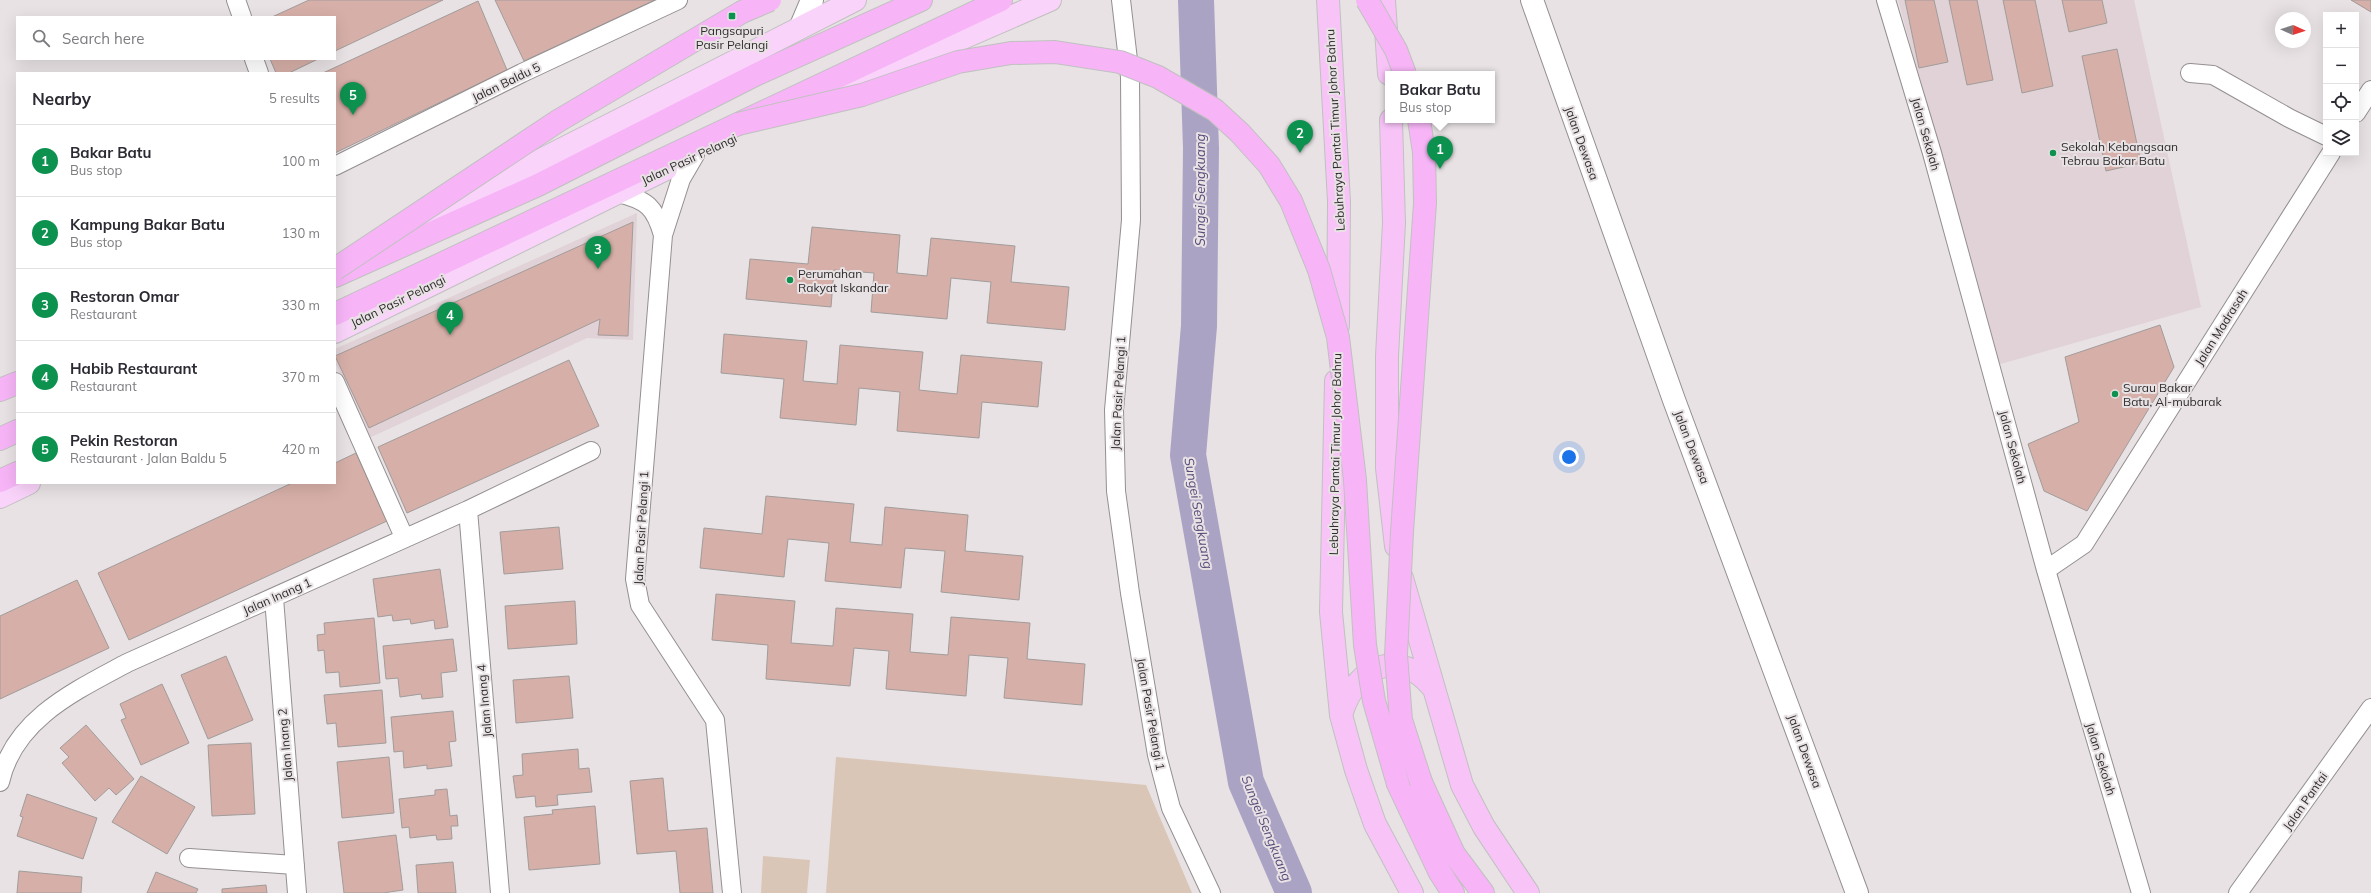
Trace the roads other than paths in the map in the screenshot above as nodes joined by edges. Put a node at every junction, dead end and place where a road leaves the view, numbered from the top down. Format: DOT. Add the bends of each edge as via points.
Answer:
graph roads {
  1 [pos="236,0"];
  2 [pos="678,0"];
  3 [pos="770,0"];
  4 [pos="812,0"];
  5 [pos="855,0"];
  6 [pos="921,0"];
  7 [pos="1001,0"];
  8 [pos="1050,0"];
  9 [pos="1121,0"];
  10 [pos="1315,0"];
  11 [pos="1328,0"];
  12 [pos="1367,0"];
  13 [pos="1384,0"];
  14 [pos="1532,0"];
  15 [pos="1886,0"];
  16 [pos="242,16"];
  17 [pos="802,26"];
  18 [pos="1331,35"];
  19 [pos="254,60"];
  20 [pos="1389,71"];
  21 [pos="1404,71"];
  22 [pos="259,72"];
  23 [pos="2190,73"];
  24 [pos="2371,90"];
  25 [pos="2359,108"];
  26 [pos="1391,123"];
  27 [pos="1419,123"];
  28 [pos="738,124"];
  29 [pos="2323,135"];
  30 [pos="695,155"];
  31 [pos="2329,156"];
  32 [pos="336,166"];
  33 [pos="618,193"];
  34 [pos="663,235"];
  35 [pos="336,264"];
  36 [pos="336,268"];
  37 [pos="336,276"];
  38 [pos="336,314"];
  39 [pos="336,332"];
  40 [pos="16,383"];
  41 [pos="336,384"];
  42 [pos="0,390"];
  43 [pos="16,420"];
  44 [pos="0,427"];
  45 [pos="16,431"];
  46 [pos="0,439"];
  47 [pos="591,451"];
  48 [pos="16,473"];
  49 [pos="0,481"];
  50 [pos="27,484"];
  51 [pos="0,497"];
  52 [pos="468,510"];
  53 [pos="404,537"];
  54 [pos="2046,570"];
  55 [pos="274,598"];
  56 [pos="1436,692"];
  57 [pos="2371,708"];
  58 [pos="1341,715"];
  59 [pos="0,782"];
  60 [pos="189,858"];
  61 [pos="295,865"];
  62 [pos="297,893"];
  63 [pos="500,893"];
  64 [pos="732,893"];
  65 [pos="1211,893"];
  66 [pos="1412,893"];
  67 [pos="1453,893"];
  68 [pos="1483,893"];
  69 [pos="1528,893"];
  70 [pos="1857,893"];
  71 [pos="2141,893"];
  72 [pos="2238,893"];
  1 -- 16 [label="street"];
  2 -- 32 [label="street, Jalan Baldu 5" via="522,73"];
  3 -- 36 [label="highway, bridge" via="742,12 558,121"];
  4 -- 17 [label="street"];
  5 -- 17 [label="main road"];
  6 -- 37 [label="highway" via="755,75 538,185"];
  7 -- 28 [label="highway, bridge"];
  8 -- 30 [label="main road, Jalan Pasir Pelangi"];
  9 -- 65 [label="street, Jalan Pasir Pelangi 1" via="1130,77 1131,220 1114,410 1116,491 1156,754 1171,808"];
  10 -- 18 [label="highway"];
  11 -- 18 [label="highway, Lebuhraya Pantai Timur Johor Bahru"];
  12 -- 21 [label="highway, bridge" via="1396,50"];
  13 -- 20 [label="highway"];
  14 -- 70 [label="street, Jalan Dewasa" via="1674,400"];
  15 -- 54 [label="street, Jalan Sekolah" via="1932,153"];
  17 -- 35 [label="main road"];
  18 -- 58 [label="highway, Lebuhraya Pantai Timur Johor Bahru" via="1340,237 1331,612"];
  19 -- 22 [label="street"];
  23 -- 29 [label="street" via="2213,75"];
  24 -- 25 [label="street"];
  26 -- 56 [label="highway" via="1394,223 1387,356 1387,468 1403,585"];
  27 -- 68 [label="highway, bridge" via="1424,152 1425,203 1396,655 1401,720 1421,782 1454,854"];
  28 -- 38 [label="highway"];
  28 -- 67 [label="highway, bridge" via="862,95 958,62 1011,53 1055,52 1120,62 1158,76 1215,110 1240,133 1269,165 1291,201 1319,270 1338,337 1356,480 1364,645 1374,701 1398,784 1439,871"];
  30 -- 33 [label="main road, Jalan Pasir Pelangi"];
  30 -- 34 [label="street, Jalan Pasir Pelangi 1" via="681,179"];
  31 -- 54 [label="street, Jalan Madrasah" via="2084,544"];
  33 -- 34 [label="street, Jalan Pasir Pelangi 1" via="635,198 652,208"];
  33 -- 39 [label="main road, Jalan Pasir Pelangi"];
  34 -- 64 [label="street, Jalan Pasir Pelangi 1" via="635,580 640,605 715,720"];
  40 -- 42 [label="highway"];
  41 -- 53 [label="street"];
  43 -- 44 [label="main road"];
  45 -- 46 [label="highway"];
  47 -- 52 [label="street, Jalan Inang 1"];
  48 -- 49 [label="highway"];
  50 -- 51 [label="main road"];
  52 -- 53 [label="street, Jalan Inang 1"];
  52 -- 63 [label="street, Jalan Inang 4"];
  53 -- 55 [label="street, Jalan Inang 1"];
  54 -- 71 [label="street, Jalan Sekolah"];
  55 -- 59 [label="street, Jalan Inang 1" via="127,663 47,710 22,734 3,770"];
  55 -- 61 [label="street, Jalan Inang 2"];
  56 -- 58 [label="highway" via="1427,680 1413,670 1398,666 1381,667 1366,674 1354,685"];
  56 -- 69 [label="highway" via="1446,736 1462,785 1484,827"];
  57 -- 72 [label="street, Jalan Pantai"];
  58 -- 66 [label="highway, Lebuhraya Pantai Timur Johor Bahru" via="1356,770 1375,824"];
  60 -- 61 [label="street"];
  61 -- 62 [label="street, Jalan Inang 2"];
}
